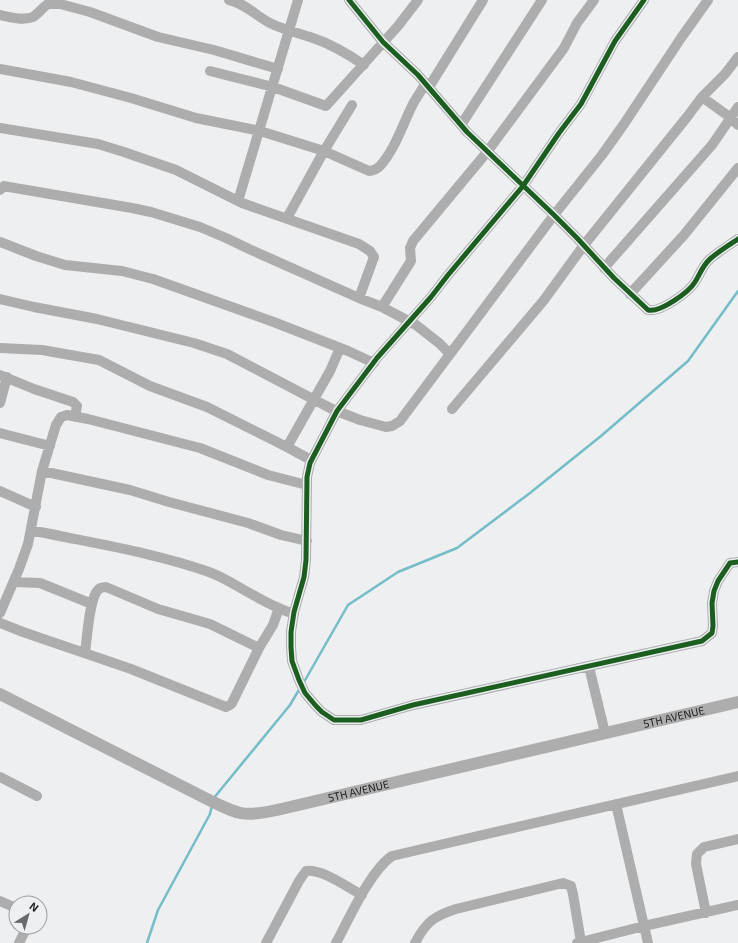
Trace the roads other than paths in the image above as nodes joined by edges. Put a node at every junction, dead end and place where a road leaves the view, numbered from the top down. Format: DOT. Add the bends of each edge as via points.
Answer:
graph roads {
  1 [pos="229,0"];
  2 [pos="298,0"];
  3 [pos="349,0"];
  4 [pos="418,0"];
  5 [pos="483,0"];
  6 [pos="542,0"];
  7 [pos="594,0"];
  8 [pos="644,0"];
  9 [pos="708,0"];
  10 [pos="0,15"];
  11 [pos="289,31"];
  12 [pos="383,42"];
  13 [pos="738,57"];
  14 [pos="364,65"];
  15 [pos="0,69"];
  16 [pos="278,69"];
  17 [pos="210,71"];
  18 [pos="427,85"];
  19 [pos="273,87"];
  20 [pos="702,96"];
  21 [pos="352,105"];
  22 [pos="738,107"];
  23 [pos="731,118"];
  24 [pos="461,125"];
  25 [pos="738,126"];
  26 [pos="0,128"];
  27 [pos="260,131"];
  28 [pos="324,151"];
  29 [pos="487,152"];
  30 [pos="738,168"];
  31 [pos="523,186"];
  32 [pos="0,190"];
  33 [pos="238,201"];
  34 [pos="554,214"];
  35 [pos="288,218"];
  36 [pos="738,239"];
  37 [pos="0,242"];
  38 [pos="584,246"];
  39 [pos="604,268"];
  40 [pos="630,294"];
  41 [pos="359,298"];
  42 [pos="0,299"];
  43 [pos="382,307"];
  44 [pos="410,321"];
  45 [pos="0,348"];
  46 [pos="340,348"];
  47 [pos="450,354"];
  48 [pos="374,363"];
  49 [pos="3,376"];
  50 [pos="314,400"];
  51 [pos="0,403"];
  52 [pos="452,409"];
  53 [pos="337,411"];
  54 [pos="75,417"];
  55 [pos="0,433"];
  56 [pos="50,446"];
  57 [pos="287,446"];
  58 [pos="311,460"];
  59 [pos="42,471"];
  60 [pos="307,485"];
  61 [pos="0,491"];
  62 [pos="36,507"];
  63 [pos="31,530"];
  64 [pos="307,541"];
  65 [pos="738,562"];
  66 [pos="14,582"];
  67 [pos="92,604"];
  68 [pos="279,608"];
  69 [pos="0,613"];
  70 [pos="294,614"];
  71 [pos="0,622"];
  72 [pos="259,648"];
  73 [pos="85,653"];
  74 [pos="589,667"];
  75 [pos="0,694"];
  76 [pos="738,702"];
  77 [pos="605,733"];
  78 [pos="738,776"];
  79 [pos="0,777"];
  80 [pos="37,796"];
  81 [pos="616,804"];
  82 [pos="738,839"];
  83 [pos="362,895"];
  84 [pos="738,905"];
  85 [pos="706,913"];
  86 [pos="644,926"];
  87 [pos="579,942"];
  88 [pos="266,943"];
  89 [pos="336,943"];
  90 [pos="415,943"];
  91 [pos="648,943"];
  1 -- 11 [label="street" via="242,5 265,21"];
  2 -- 11 [label="street"];
  3 -- 12 [label="street"];
  4 -- 12 [label="street"];
  5 -- 18 [label="street"];
  6 -- 24 [label="street"];
  7 -- 29 [label="street" via="564,48"];
  8 -- 31 [label="street" via="616,41 581,104"];
  9 -- 34 [label="street" via="602,155"];
  10 -- 16 [label="street" via="29,18 48,4 60,4 105,17 158,37"];
  11 -- 14 [label="street" via="314,38 346,53"];
  11 -- 16 [label="street"];
  12 -- 14 [label="street"];
  12 -- 18 [label="street"];
  13 -- 20 [label="street" via="726,74"];
  14 -- 19 [label="street" via="326,106"];
  15 -- 27 [label="street" via="76,83 196,118"];
  16 -- 19 [label="street"];
  17 -- 19 [label="street"];
  18 -- 24 [label="street"];
  18 -- 28 [label="street" via="414,102 391,148 373,171"];
  19 -- 27 [label="street"];
  20 -- 23 [label="street"];
  20 -- 38 [label="street"];
  21 -- 28 [label="street"];
  22 -- 23 [label="street"];
  23 -- 25 [label="street"];
  23 -- 39 [label="street" via="708,150"];
  24 -- 29 [label="street"];
  26 -- 33 [label="street" via="98,144 176,170"];
  27 -- 28 [label="street"];
  27 -- 33 [label="street"];
  28 -- 35 [label="street"];
  29 -- 31 [label="street"];
  29 -- 43 [label="street" via="413,241 410,248 411,261"];
  30 -- 40 [label="street" via="684,235"];
  31 -- 34 [label="street"];
  31 -- 44 [label="street"];
  32 -- 41 [label="street" via="4,186 151,212 200,227"];
  33 -- 35 [label="street"];
  34 -- 38 [label="street"];
  34 -- 47 [label="street"];
  35 -- 41 [label="street" via="359,244 370,251 374,261"];
  36 -- 40 [label="street" via="725,246 705,264 690,289 661,308 648,310"];
  37 -- 46 [label="street" via="65,264 153,279"];
  38 -- 39 [label="street"];
  38 -- 52 [label="street" via="544,300"];
  39 -- 40 [label="street"];
  41 -- 43 [label="street"];
  42 -- 50 [label="street" via="97,319 204,346 227,354"];
  43 -- 44 [label="street"];
  44 -- 47 [label="street"];
  44 -- 48 [label="street"];
  45 -- 57 [label="street" via="42,350 99,360 150,386 207,407"];
  46 -- 48 [label="street"];
  46 -- 50 [label="street"];
  47 -- 53 [label="street" via="396,424 386,427"];
  48 -- 53 [label="street"];
  49 -- 51 [label="street"];
  49 -- 54 [label="street" via="73,402 76,406"];
  50 -- 53 [label="street"];
  50 -- 57 [label="street"];
  53 -- 58 [label="street"];
  54 -- 56 [label="street" via="61,417"];
  54 -- 60 [label="street" via="200,448 268,475"];
  55 -- 56 [label="street"];
  56 -- 59 [label="street"];
  57 -- 58 [label="street"];
  58 -- 60 [label="street"];
  59 -- 62 [label="street"];
  59 -- 64 [label="street" via="139,493"];
  60 -- 64 [label="street"];
  61 -- 62 [label="street"];
  62 -- 63 [label="street"];
  63 -- 66 [label="street"];
  63 -- 68 [label="street" via="170,559 222,577"];
  64 -- 70 [label="street" via="305,568"];
  65 -- 74 [label="street" via="730,563 718,581 712,603 712,633 707,638"];
  66 -- 67 [label="street" via="40,583"];
  66 -- 69 [label="street"];
  67 -- 72 [label="street" via="97,591 106,587 158,609 210,624"];
  67 -- 73 [label="street"];
  68 -- 70 [label="street"];
  68 -- 72 [label="street" via="273,625"];
  70 -- 74 [label="street" via="291,632 292,661 299,680 305,693 316,706 334,720 361,720 407,707"];
  71 -- 73 [label="street"];
  72 -- 73 [label="street" via="232,703 226,707"];
  74 -- 77 [label="street"];
  75 -- 77 [label="street, 5TH AVENUE" via="193,793 233,812 248,815"];
  76 -- 77 [label="street, 5TH AVENUE"];
  78 -- 81 [label="street"];
  79 -- 80 [label="street"];
  81 -- 83 [label="street" via="396,854 383,863"];
  81 -- 86 [label="street"];
  82 -- 85 [label="street" via="704,848 697,854 696,864"];
  83 -- 88 [label="street" via="322,873 306,871"];
  83 -- 89 [label="street"];
  84 -- 85 [label="street"];
  85 -- 86 [label="street"];
  86 -- 87 [label="street"];
  86 -- 91 [label="street"];
  87 -- 90 [label="street" via="573,894 570,886 563,883 441,914 425,926"];
}
